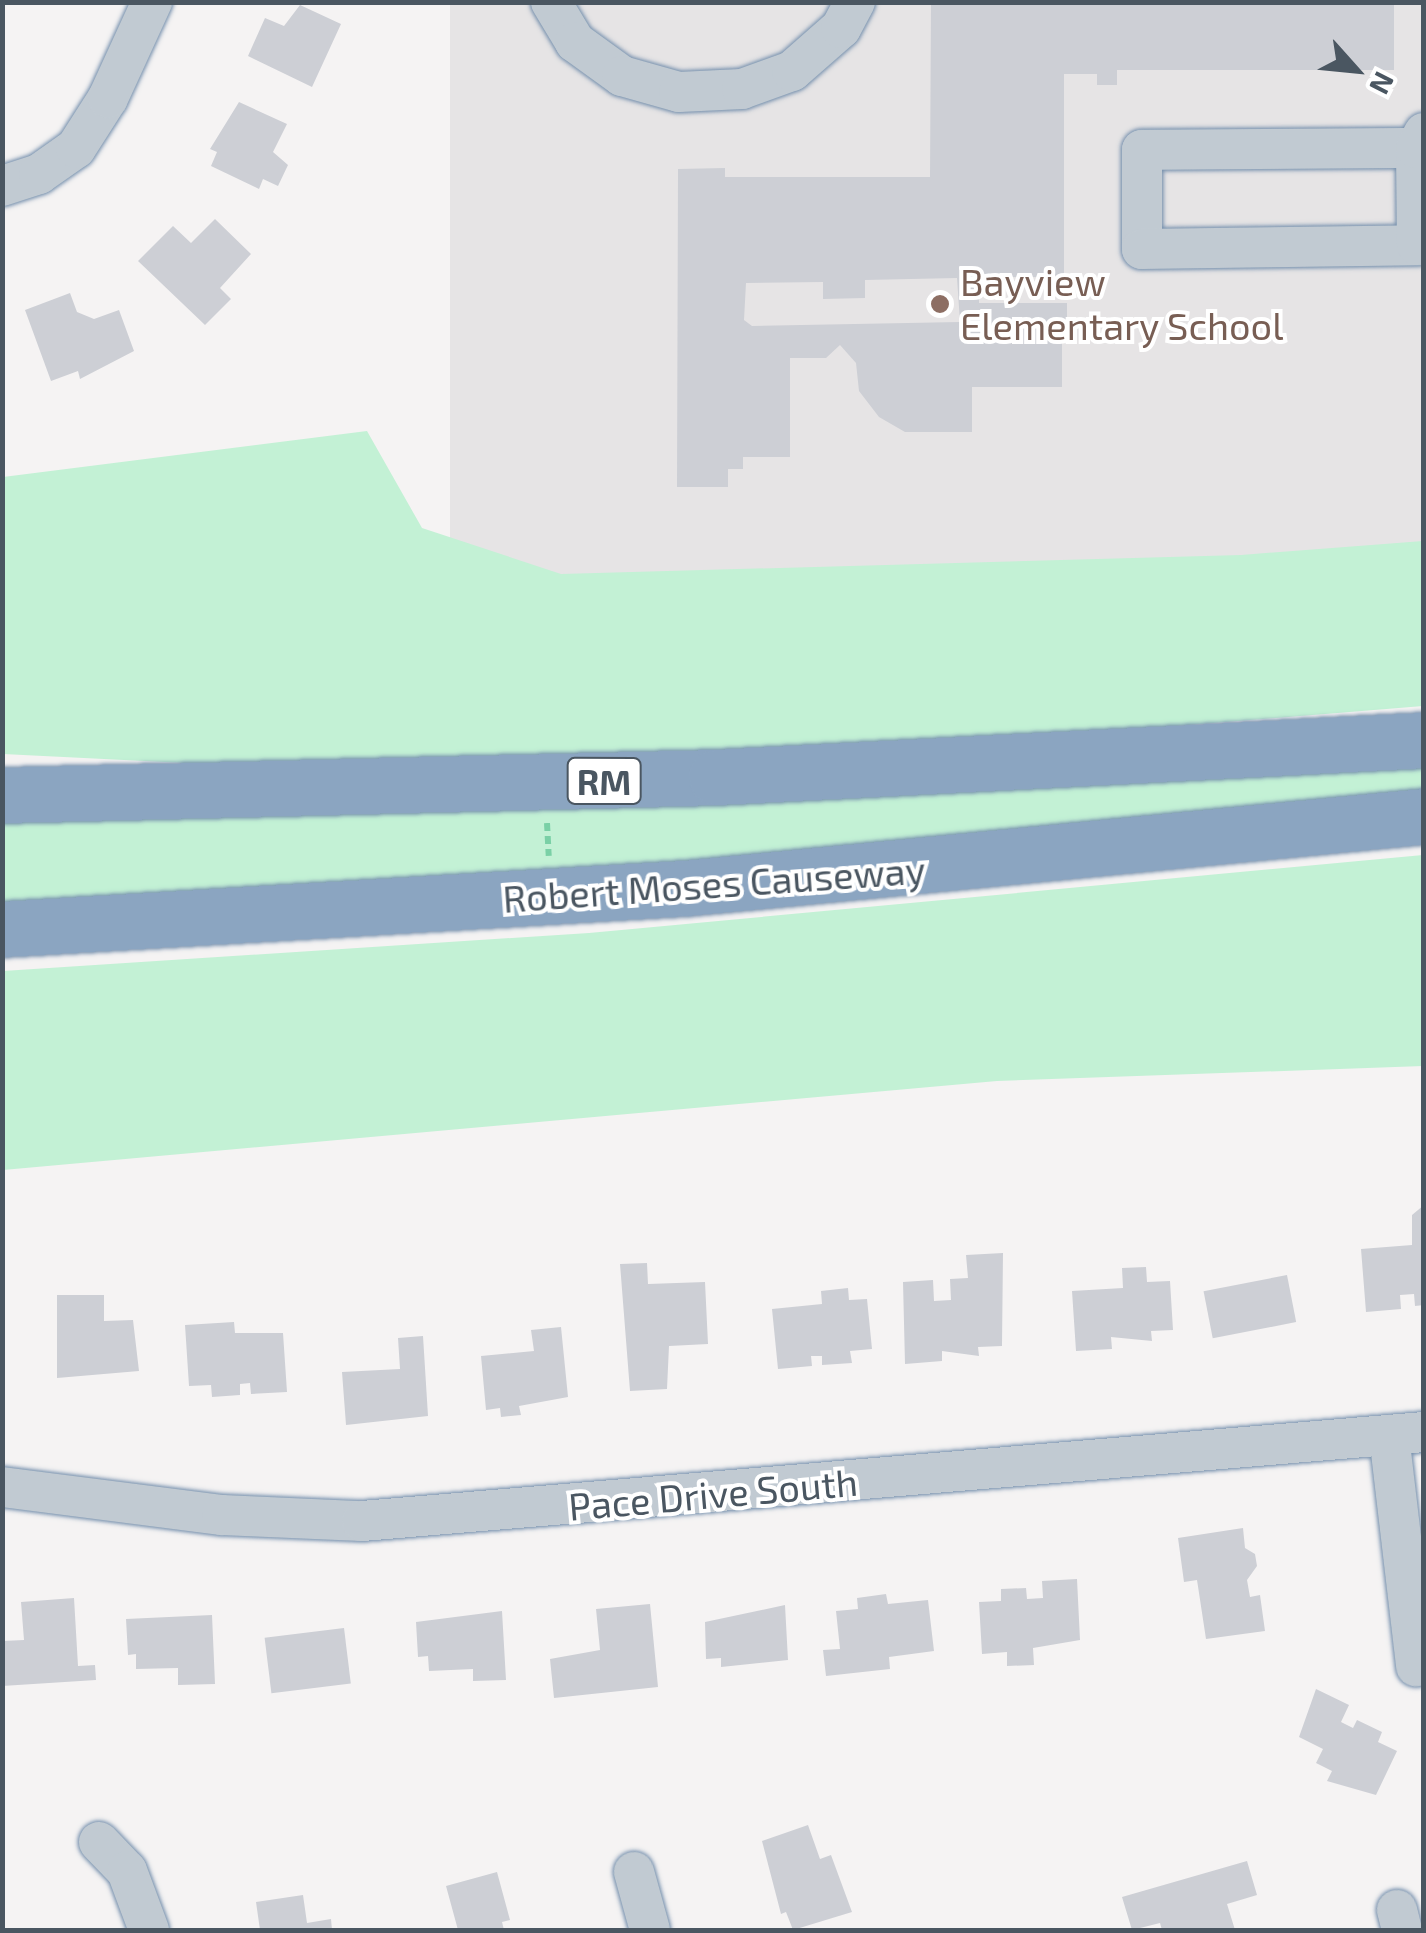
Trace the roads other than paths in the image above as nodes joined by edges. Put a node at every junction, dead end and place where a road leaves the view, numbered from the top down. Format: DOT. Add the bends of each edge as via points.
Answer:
graph roads {
  1 [pos="152,2"];
  2 [pos="551,2"];
  3 [pos="855,2"];
  4 [pos="1420,141"];
  5 [pos="2,186"];
  6 [pos="1424,740"];
  7 [pos="2,796"];
  8 [pos="1424,816"];
  9 [pos="2,929"];
  10 [pos="1406,1433"];
  11 [pos="2,1487"];
  12 [pos="1416,1666"];
  13 [pos="100,1842"];
  14 [pos="634,1872"];
  15 [pos="150,1930"];
  16 [pos="650,1930"];
  1 -- 5 [label="street" via="108,98 76,148 39,174"];
  2 -- 3 [label="street" via="575,42 622,76 679,92 742,89 792,71 840,28"];
  4 -- 4 [label="street" via="1416,245 1142,248 1142,150"];
  6 -- 7 [label="highway, RM" via="546,783"];
  8 -- 9 [label="highway, Robert Moses Causeway" via="1001,861 550,897"];
  10 -- 11 [label="street, Pace Drive South" via="362,1521 222,1515"];
  10 -- 12 [label="street"];
  13 -- 15 [label="street" via="127,1871"];
  14 -- 16 [label="street"];
}
